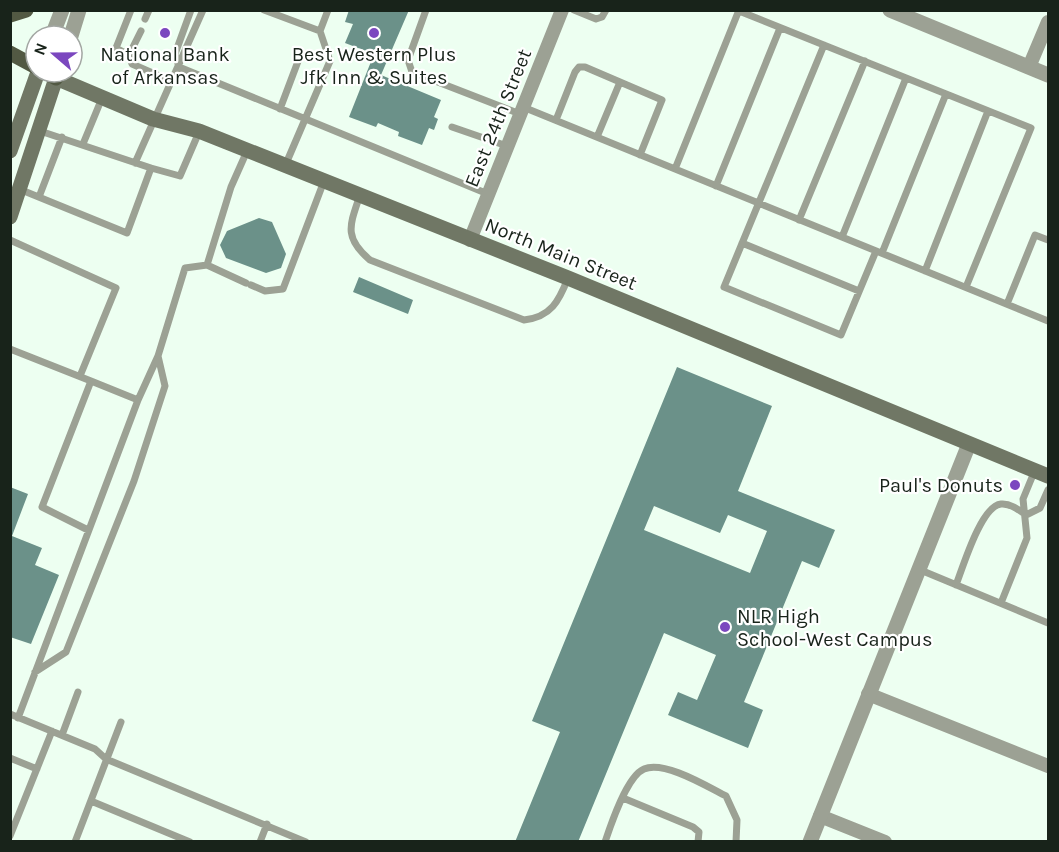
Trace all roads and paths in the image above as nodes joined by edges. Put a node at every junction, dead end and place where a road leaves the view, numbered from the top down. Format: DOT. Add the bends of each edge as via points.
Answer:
graph roads {
  1 [pos="26,10"];
  2 [pos="131,10"];
  3 [pos="149,10"];
  4 [pos="190,10"];
  5 [pos="203,10"];
  6 [pos="264,10"];
  7 [pos="328,10"];
  8 [pos="426,10"];
  9 [pos="562,10"];
  10 [pos="574,10"];
  11 [pos="606,10"];
  12 [pos="890,10"];
  13 [pos="739,11"];
  14 [pos="284,14"];
  15 [pos="10,15"];
  16 [pos="146,19"];
  17 [pos="1048,22"];
  18 [pos="780,28"];
  19 [pos="141,31"];
  20 [pos="320,31"];
  21 [pos="824,45"];
  22 [pos="10,53"];
  23 [pos="129,55"];
  24 [pos="300,56"];
  25 [pos="24,61"];
  26 [pos="865,62"];
  27 [pos="179,67"];
  28 [pos="1029,67"];
  29 [pos="1048,75"];
  30 [pos="906,78"];
  31 [pos="171,81"];
  32 [pos="620,82"];
  33 [pos="40,84"];
  34 [pos="44,84"];
  35 [pos="70,84"];
  36 [pos="946,94"];
  37 [pos="102,98"];
  38 [pos="280,109"];
  39 [pos="521,110"];
  40 [pos="988,111"];
  41 [pos="153,119"];
  42 [pos="305,119"];
  43 [pos="556,120"];
  44 [pos="452,127"];
  45 [pos="39,130"];
  46 [pos="199,131"];
  47 [pos="62,137"];
  48 [pos="597,137"];
  49 [pos="83,144"];
  50 [pos="507,146"];
  51 [pos="10,151"];
  52 [pos="247,151"];
  53 [pos="640,155"];
  54 [pos="135,163"];
  55 [pos="285,166"];
  56 [pos="151,168"];
  57 [pos="675,169"];
  58 [pos="324,181"];
  59 [pos="716,186"];
  60 [pos="19,189"];
  61 [pos="488,194"];
  62 [pos="360,195"];
  63 [pos="39,197"];
  64 [pos="758,203"];
  65 [pos="10,217"];
  66 [pos="799,220"];
  67 [pos="842,237"];
  68 [pos="10,240"];
  69 [pos="470,240"];
  70 [pos="1048,240"];
  71 [pos="742,243"];
  72 [pos="879,252"];
  73 [pos="207,266"];
  74 [pos="925,271"];
  75 [pos="568,278"];
  76 [pos="966,287"];
  77 [pos="859,291"];
  78 [pos="1007,304"];
  79 [pos="1048,321"];
  80 [pos="10,349"];
  81 [pos="158,356"];
  82 [pos="80,376"];
  83 [pos="91,381"];
  84 [pos="138,400"];
  85 [pos="969,444"];
  86 [pos="1045,474"];
  87 [pos="1048,490"];
  88 [pos="1026,515"];
  89 [pos="88,530"];
  90 [pos="918,569"];
  91 [pos="956,585"];
  92 [pos="1001,603"];
  93 [pos="1048,623"];
  94 [pos="35,673"];
  95 [pos="78,692"];
  96 [pos="868,694"];
  97 [pos="14,716"];
  98 [pos="121,722"];
  99 [pos="52,731"];
  100 [pos="62,735"];
  101 [pos="10,758"];
  102 [pos="106,759"];
  103 [pos="1048,766"];
  104 [pos="37,769"];
  105 [pos="623,798"];
  106 [pos="91,801"];
  107 [pos="820,816"];
  108 [pos="267,824"];
  109 [pos="10,836"];
  110 [pos="608,841"];
  111 [pos="75,842"];
  112 [pos="190,842"];
  113 [pos="260,842"];
  114 [pos="306,842"];
  115 [pos="698,842"];
  116 [pos="736,842"];
  117 [pos="810,842"];
  118 [pos="885,842"];
  1 -- 15 [label="main road"];
  2 -- 23 [label="lane" via="116,48"];
  3 -- 16 [label="lane"];
  4 -- 27 [label="lane" via="175,54"];
  5 -- 27 [label="lane"];
  6 -- 14 [label="lane"];
  7 -- 20 [label="lane"];
  8 -- 39 [label="lane" via="408,60 412,72"];
  9 -- 39 [label="street, East 24th Street"];
  10 -- 11 [label="lane" via="596,19"];
  12 -- 28 [label="street"];
  13 -- 18 [label="lane"];
  13 -- 57 [label="lane"];
  14 -- 20 [label="lane"];
  17 -- 28 [label="street"];
  18 -- 21 [label="lane"];
  18 -- 59 [label="lane"];
  19 -- 23 [label="lane"];
  20 -- 42 [label="lane" via="330,61"];
  21 -- 26 [label="lane"];
  21 -- 64 [label="lane"];
  22 -- 25 [label="main road"];
  23 -- 31 [label="lane" via="132,64"];
  24 -- 38 [label="lane"];
  26 -- 30 [label="lane"];
  26 -- 66 [label="lane"];
  27 -- 31 [label="lane"];
  27 -- 38 [label="lane"];
  28 -- 29 [label="street"];
  30 -- 36 [label="lane"];
  30 -- 67 [label="lane"];
  31 -- 41 [label="lane"];
  32 -- 43 [label="lane" via="579,68"];
  32 -- 48 [label="lane"];
  32 -- 53 [label="lane" via="662,100"];
  33 -- 51 [label="main road"];
  34 -- 45 [label="main road"];
  35 -- 37 [label="main road, North Main Street"];
  36 -- 40 [label="lane"];
  36 -- 72 [label="lane"];
  37 -- 41 [label="main road, North Main Street"];
  37 -- 49 [label="lane"];
  38 -- 42 [label="lane"];
  39 -- 43 [label="lane"];
  39 -- 50 [label="street, East 24th Street"];
  40 -- 74 [label="lane"];
  40 -- 76 [label="lane" via="1031,128"];
  41 -- 46 [label="main road, North Main Street"];
  41 -- 54 [label="lane"];
  42 -- 55 [label="lane"];
  42 -- 61 [label="lane"];
  43 -- 48 [label="lane"];
  44 -- 50 [label="lane"];
  45 -- 47 [label="lane"];
  45 -- 60 [label="main road"];
  46 -- 52 [label="main road, North Main Street"];
  46 -- 56 [label="lane" via="180,177"];
  47 -- 49 [label="lane"];
  47 -- 63 [label="lane"];
  48 -- 53 [label="lane"];
  49 -- 54 [label="lane"];
  50 -- 61 [label="street, East 24th Street"];
  52 -- 55 [label="main road, North Main Street"];
  52 -- 73 [label="lane" via="231,187"];
  53 -- 57 [label="lane"];
  54 -- 56 [label="lane"];
  55 -- 58 [label="main road, North Main Street"];
  56 -- 63 [label="lane" via="127,233"];
  57 -- 59 [label="lane"];
  58 -- 62 [label="main road, North Main Street"];
  58 -- 73 [label="lane" via="283,289 265,291"];
  59 -- 64 [label="lane"];
  60 -- 63 [label="lane"];
  60 -- 65 [label="main road"];
  61 -- 69 [label="street, East 24th Street"];
  62 -- 69 [label="main road, North Main Street"];
  62 -- 75 [label="lane" via="351,236 370,260 524,320 535,319 553,308"];
  64 -- 66 [label="lane"];
  64 -- 71 [label="lane"];
  66 -- 67 [label="lane"];
  67 -- 72 [label="lane"];
  68 -- 82 [label="lane" via="116,288"];
  69 -- 75 [label="main road, North Main Street"];
  70 -- 78 [label="lane" via="1035,235"];
  71 -- 77 [label="lane"];
  71 -- 77 [label="lane" via="724,286 840,335"];
  72 -- 74 [label="lane"];
  72 -- 77 [label="lane"];
  73 -- 81 [label="lane" via="184,268"];
  74 -- 76 [label="lane"];
  75 -- 85 [label="main road, North Main Street"];
  76 -- 78 [label="lane"];
  78 -- 79 [label="lane"];
  80 -- 82 [label="lane"];
  81 -- 84 [label="lane"];
  81 -- 94 [label="lane" via="165,386 134,481 66,652"];
  82 -- 83 [label="lane"];
  83 -- 84 [label="lane"];
  83 -- 89 [label="lane" via="42,507"];
  84 -- 89 [label="lane"];
  85 -- 86 [label="main road, North Main Street"];
  85 -- 90 [label="street"];
  86 -- 88 [label="lane" via="1023,499"];
  87 -- 88 [label="lane" via="1040,508"];
  88 -- 91 [label="lane" via="1011,505 993,507 980,525"];
  88 -- 92 [label="lane" via="1027,538"];
  89 -- 94 [label="lane"];
  90 -- 91 [label="lane"];
  90 -- 96 [label="street"];
  91 -- 92 [label="lane"];
  92 -- 93 [label="lane"];
  94 -- 97 [label="lane"];
  95 -- 100 [label="lane"];
  96 -- 103 [label="street"];
  96 -- 107 [label="street"];
  97 -- 99 [label="lane"];
  98 -- 102 [label="lane"];
  99 -- 100 [label="lane"];
  99 -- 104 [label="lane"];
  100 -- 102 [label="lane" via="95,749"];
  101 -- 104 [label="lane"];
  102 -- 106 [label="lane"];
  102 -- 108 [label="lane"];
  104 -- 109 [label="lane"];
  105 -- 110 [label="lane"];
  105 -- 115 [label="lane" via="693,827 699,832"];
  105 -- 116 [label="lane" via="630,782 643,769 659,767 692,779 726,796 737,820"];
  106 -- 111 [label="lane"];
  106 -- 112 [label="lane"];
  107 -- 117 [label="street"];
  107 -- 118 [label="street"];
  108 -- 113 [label="lane"];
  108 -- 114 [label="lane"];
}
